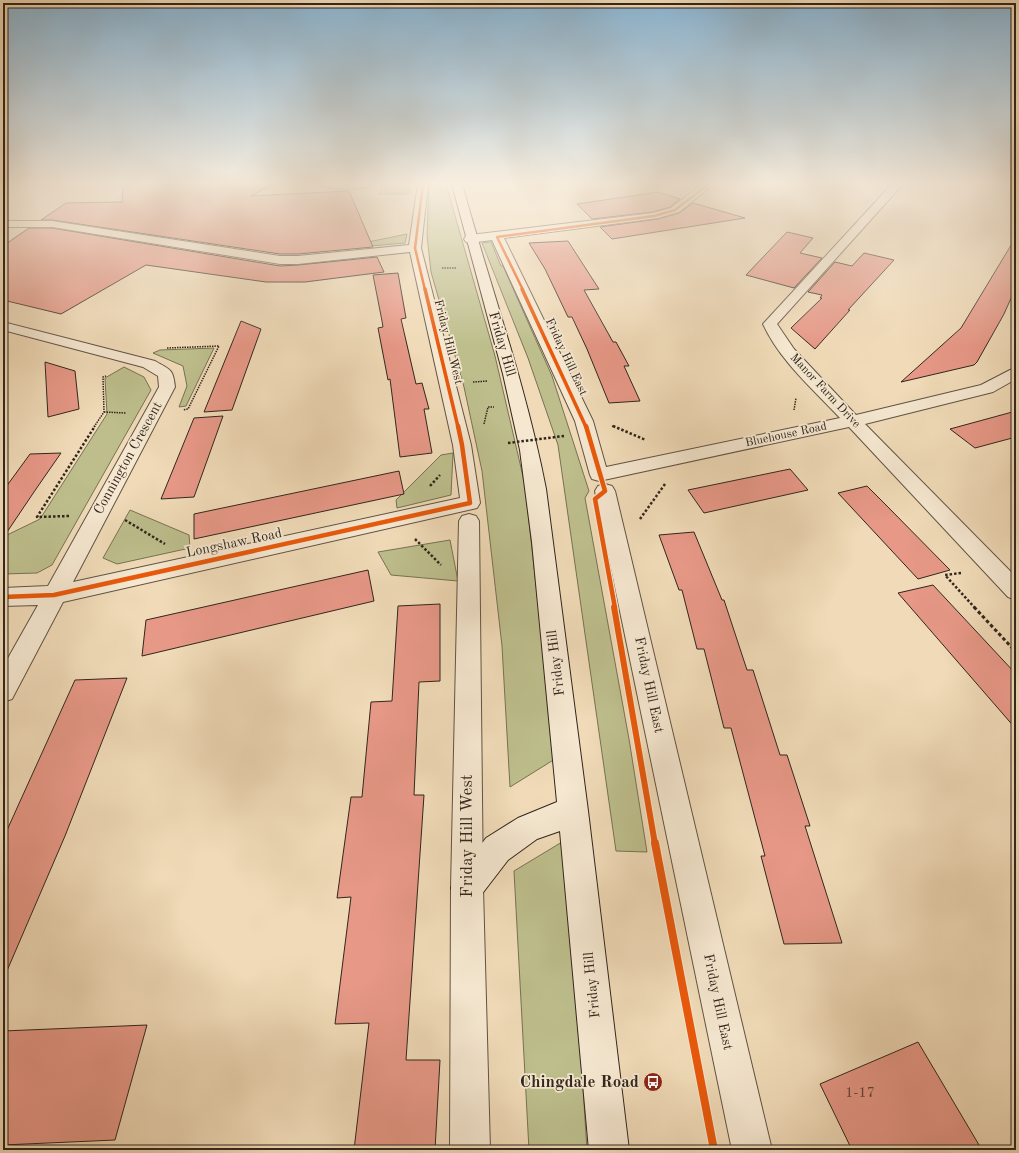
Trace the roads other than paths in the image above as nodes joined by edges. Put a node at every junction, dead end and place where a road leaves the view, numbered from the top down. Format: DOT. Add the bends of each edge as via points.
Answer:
graph roads {
  1 [pos="497,237"];
  2 [pos="139,238"];
  3 [pos="416,238"];
  4 [pos="490,238"];
  5 [pos="849,238"];
  6 [pos="470,240"];
  7 [pos="415,248"];
  8 [pos="3,326"];
  9 [pos="1016,373"];
  10 [pos="852,422"];
  11 [pos="602,483"];
  12 [pos="469,512"];
  13 [pos="1016,591"];
  14 [pos="54,595"];
  15 [pos="3,597"];
  16 [pos="3,691"];
  17 [pos="573,810"];
  18 [pos="467,888"];
  19 [pos="470,1150"];
  20 [pos="609,1150"];
  21 [pos="752,1150"];
  1 -- 11 [label="street, Friday Hill East" via="584,422"];
  2 -- 7 [label="street" via="280,260"];
  3 -- 7 [label="street, Friday Hill West"];
  4 -- 6 [label="street"];
  5 -- 10 [label="street, Manor Farm Drive" via="770,324 774,334"];
  6 -- 17 [label="street, Friday Hill" via="519,406 536,488"];
  7 -- 12 [label="street, Friday Hill West" via="462,445"];
  8 -- 14 [label="street, Connington Crescent" via="148,364 166,374 168,387"];
  9 -- 10 [label="street, Bluehouse Road" via="987,389"];
  10 -- 11 [label="street, Bluehouse Road" via="790,435"];
  10 -- 13 [label="street, Manor Farm Drive"];
  11 -- 21 [label="street, Friday Hill East"];
  12 -- 14 [label="street, Longshaw Road" via="395,520"];
  12 -- 18 [label="street, Friday Hill West"];
  14 -- 15 [label="street, Longshaw Road"];
  14 -- 16 [label="street, Connington Crescent"];
  17 -- 18 [label="street" via="528,828 497,849"];
  17 -- 20 [label="street, Friday Hill"];
  18 -- 19 [label="street, Friday Hill West"];
}
